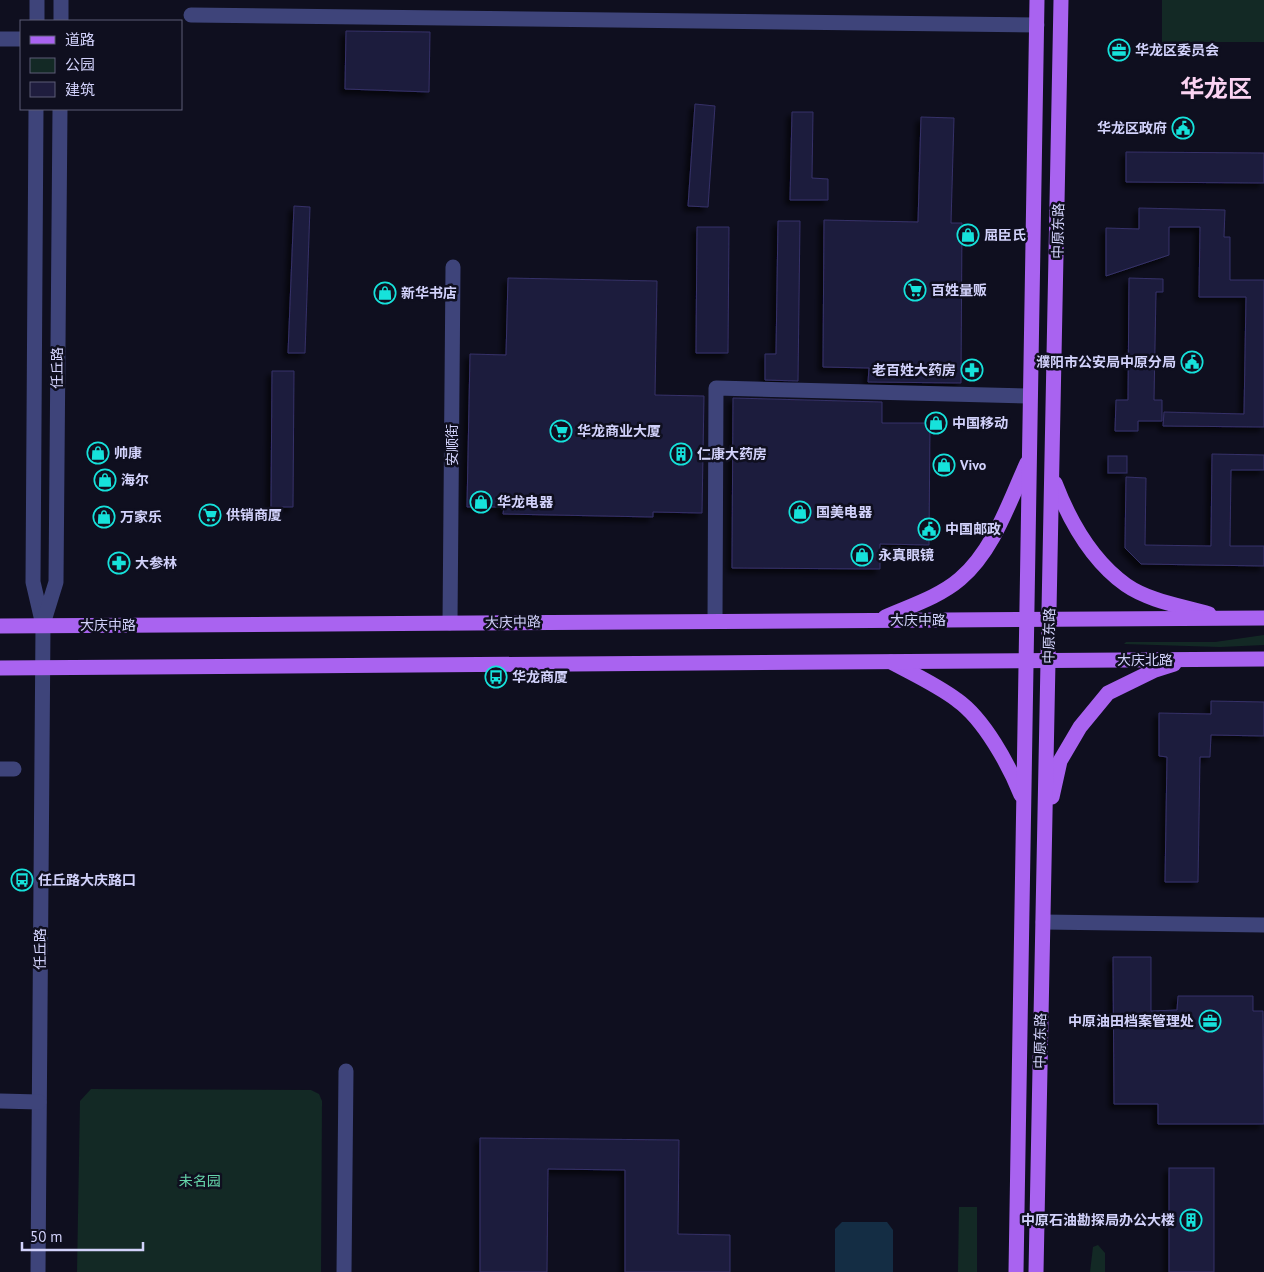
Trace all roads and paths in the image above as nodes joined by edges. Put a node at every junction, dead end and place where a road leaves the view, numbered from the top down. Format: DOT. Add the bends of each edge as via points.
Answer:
graph roads {
  1 [pos="37,0"];
  2 [pos="62,0"];
  3 [pos="1037,0"];
  4 [pos="1061,0"];
  5 [pos="191,15"];
  6 [pos="37,20"];
  7 [pos="61,20"];
  8 [pos="1037,25"];
  9 [pos="20,39"];
  10 [pos="0,40"];
  11 [pos="36,110"];
  12 [pos="60,110"];
  13 [pos="452,267"];
  14 [pos="1030,396"];
  15 [pos="1029,457"];
  16 [pos="1053,478"];
  17 [pos="1222,618"];
  18 [pos="1264,618"];
  19 [pos="1026,619"];
  20 [pos="1050,619"];
  21 [pos="878,620"];
  22 [pos="715,621"];
  23 [pos="450,623"];
  24 [pos="43,625"];
  25 [pos="0,626"];
  26 [pos="1264,659"];
  27 [pos="1026,660"];
  28 [pos="1049,660"];
  29 [pos="1187,660"];
  30 [pos="890,661"];
  31 [pos="0,668"];
  32 [pos="42,668"];
  33 [pos="1024,801"];
  34 [pos="1045,825"];
  35 [pos="1043,922"];
  36 [pos="1264,925"];
  37 [pos="346,1071"];
  38 [pos="0,1102"];
  39 [pos="39,1102"];
  40 [pos="38,1272"];
  41 [pos="344,1272"];
  42 [pos="1016,1272"];
  43 [pos="1036,1272"];
  1 -- 6 [label="street"];
  2 -- 7 [label="street"];
  3 -- 8 [label="main road, 中原东路"];
  4 -- 16 [label="main road, 中原东路"];
  5 -- 8 [label="street"];
  8 -- 14 [label="main road, 中原东路"];
  9 -- 10 [label="street"];
  11 -- 24 [label="street, 任丘路" via="33,582"];
  12 -- 24 [label="street, 任丘路" via="56,582"];
  13 -- 23 [label="street, 安顺街"];
  14 -- 15 [label="main road, 中原东路"];
  14 -- 22 [label="street" via="716,388"];
  15 -- 19 [label="main road, 中原东路"];
  15 -- 21 [label="main road" via="985,552 960,579 930,598"];
  16 -- 17 [label="main road" via="1091,552 1127,585 1153,597"];
  16 -- 20 [label="main road, 中原东路"];
  17 -- 18 [label="main road"];
  17 -- 20 [label="main road"];
  19 -- 20 [label="main road"];
  19 -- 21 [label="main road, 大庆中路"];
  19 -- 27 [label="main road, 中原东路"];
  20 -- 28 [label="main road, 中原东路"];
  21 -- 22 [label="main road, 大庆中路"];
  22 -- 23 [label="main road, 大庆中路"];
  23 -- 24 [label="main road, 大庆中路"];
  24 -- 25 [label="main road, 大庆中路"];
  24 -- 32 [label="street, 任丘路"];
  26 -- 29 [label="main road, 大庆北路"];
  27 -- 28 [label="main road, 大庆北路"];
  27 -- 30 [label="main road"];
  27 -- 33 [label="main road, 中原东路"];
  28 -- 29 [label="main road, 大庆北路"];
  28 -- 34 [label="main road, 中原东路"];
  29 -- 34 [label="main road" via="1155,670 1108,693 1080,727 1060,761"];
  30 -- 32 [label="main road"];
  30 -- 33 [label="main road" via="958,700 976,718 1013,775"];
  31 -- 32 [label="main road"];
  32 -- 39 [label="street, 任丘路"];
  33 -- 42 [label="main road, 中原东路"];
  34 -- 35 [label="main road, 中原东路"];
  35 -- 36 [label="street"];
  35 -- 43 [label="main road, 中原东路"];
  37 -- 41 [label="street"];
  38 -- 39 [label="street"];
  39 -- 40 [label="street, 任丘路"];
}
